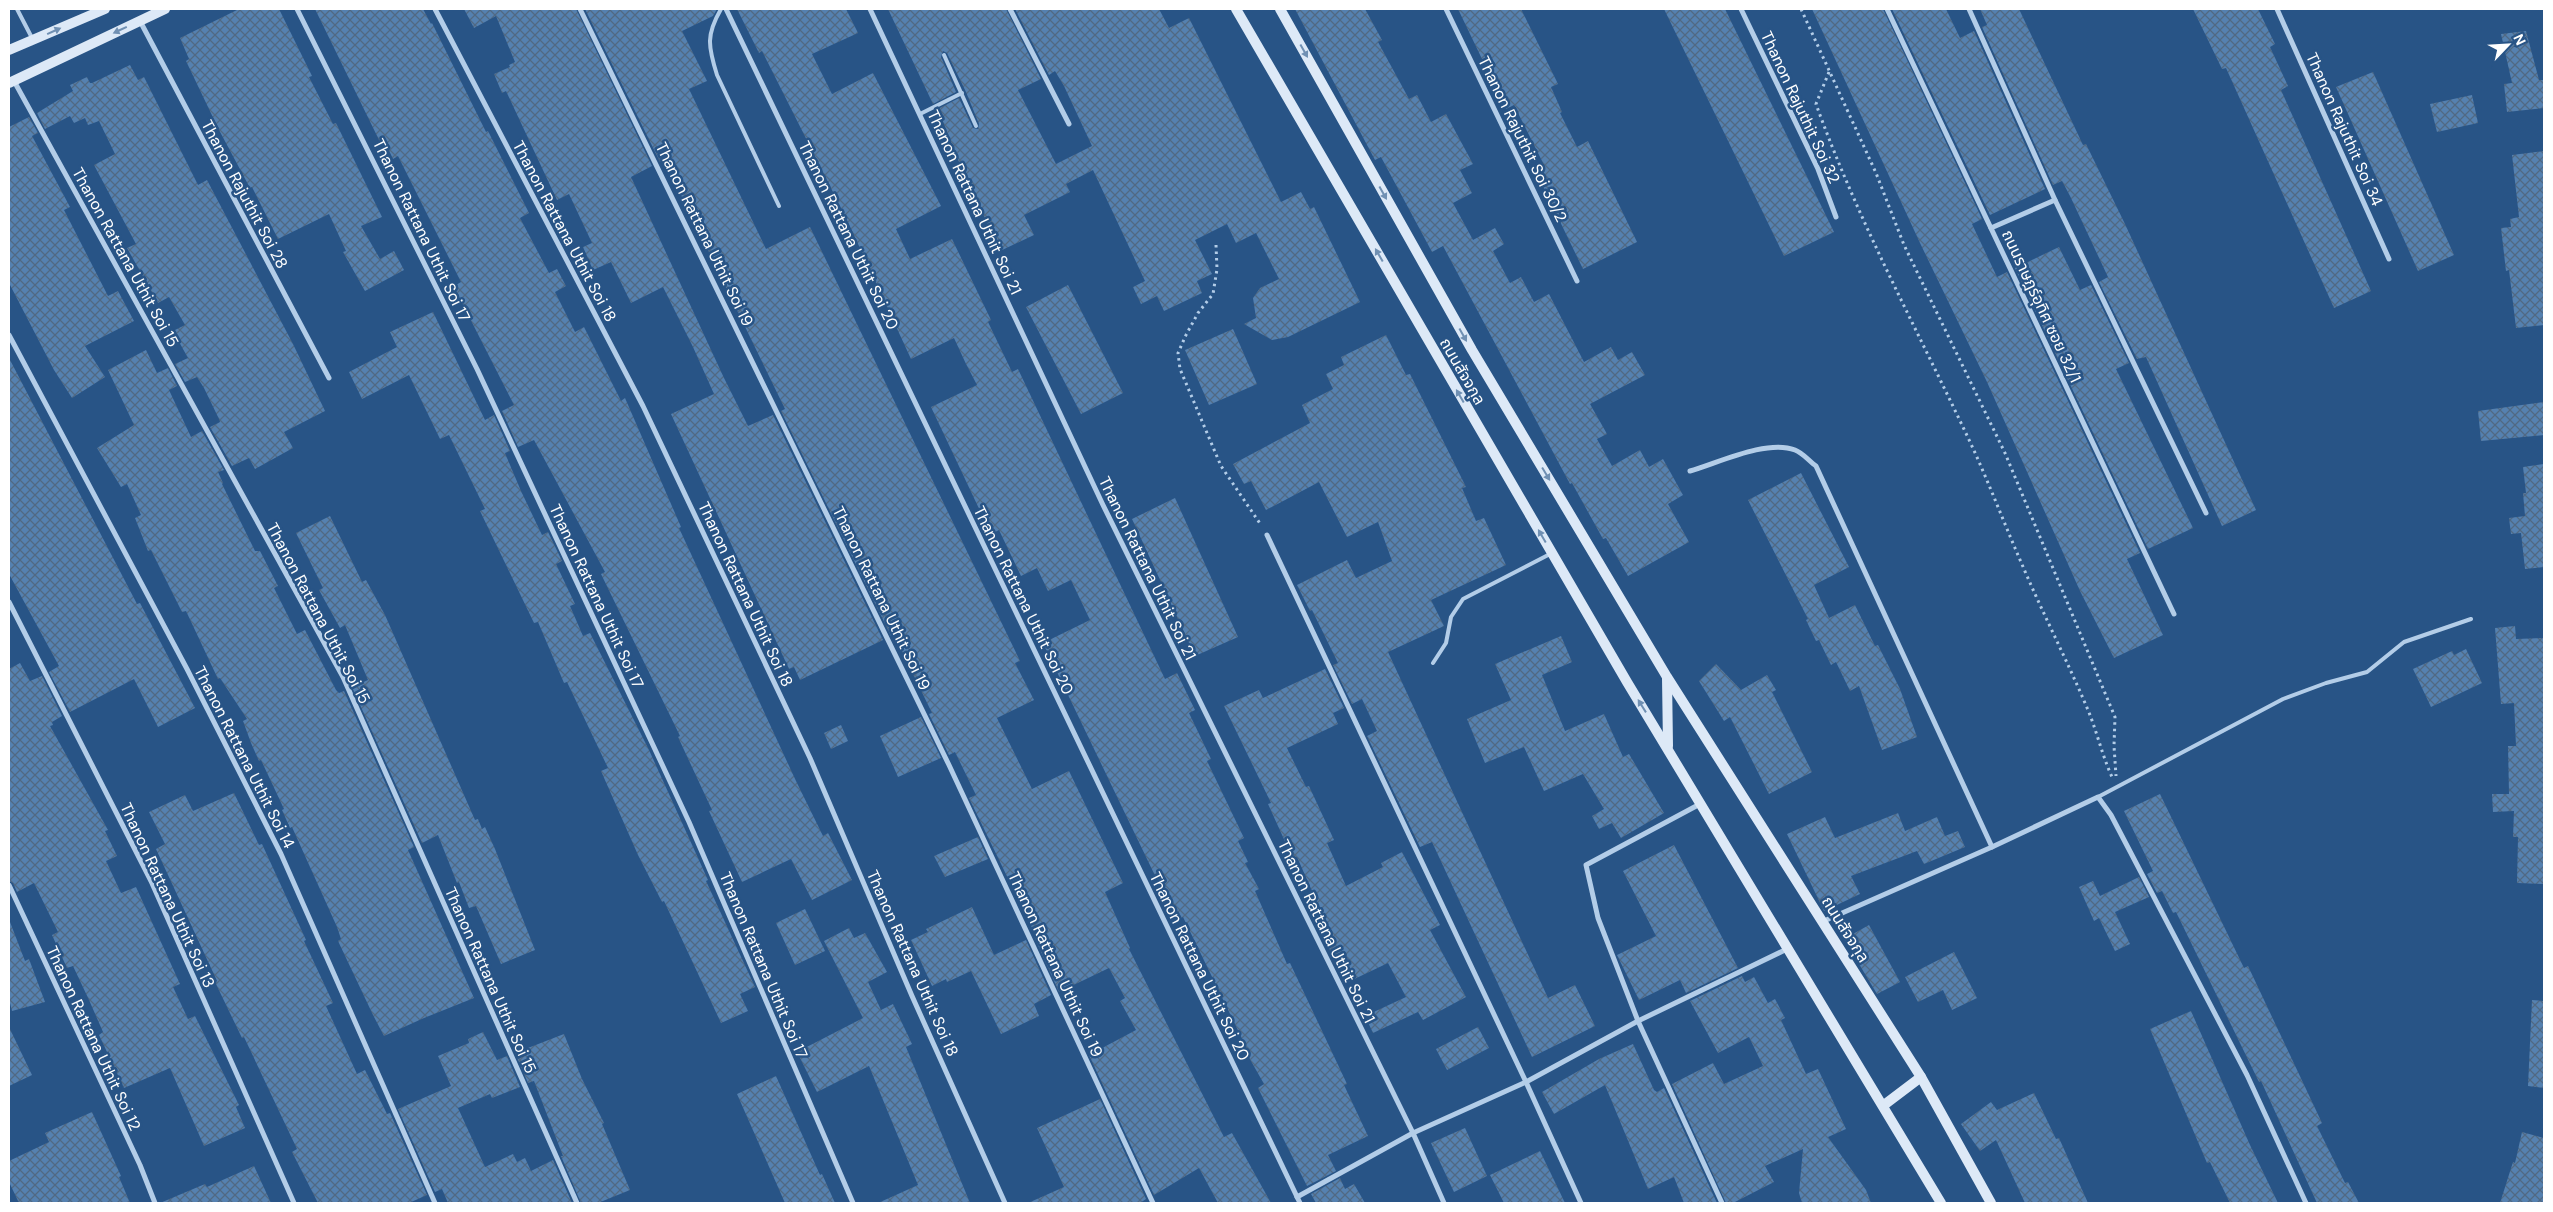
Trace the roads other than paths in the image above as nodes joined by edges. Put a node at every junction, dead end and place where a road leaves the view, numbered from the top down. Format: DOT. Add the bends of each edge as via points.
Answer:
graph roads {
  1 [pos="17,9"];
  2 [pos="105,9"];
  3 [pos="164,9"];
  4 [pos="297,9"];
  5 [pos="436,9"];
  6 [pos="580,9"];
  7 [pos="721,9"];
  8 [pos="726,9"];
  9 [pos="870,9"];
  10 [pos="1010,9"];
  11 [pos="1236,9"];
  12 [pos="1280,9"];
  13 [pos="1446,9"];
  14 [pos="1741,9"];
  15 [pos="1887,9"];
  16 [pos="1968,9"];
  17 [pos="2278,9"];
  18 [pos="140,20"];
  19 [pos="33,40"];
  20 [pos="9,50"];
  21 [pos="944,55"];
  22 [pos="11,81"];
  23 [pos="962,93"];
  24 [pos="920,114"];
  25 [pos="1068,124"];
  26 [pos="976,126"];
  27 [pos="2055,200"];
  28 [pos="779,206"];
  29 [pos="1836,217"];
  30 [pos="1991,228"];
  31 [pos="2389,259"];
  32 [pos="1577,281"];
  33 [pos="9,334"];
  34 [pos="329,378"];
  35 [pos="1690,472"];
  36 [pos="2206,513"];
  37 [pos="1267,535"];
  38 [pos="1552,553"];
  39 [pos="9,602"];
  40 [pos="2174,614"];
  41 [pos="2471,619"];
  42 [pos="1433,663"];
  43 [pos="1667,677"];
  44 [pos="1668,748"];
  45 [pos="2098,797"];
  46 [pos="1701,804"];
  47 [pos="1992,848"];
  48 [pos="9,885"];
  49 [pos="1824,921"];
  50 [pos="1787,949"];
  51 [pos="1638,1021"];
  52 [pos="1921,1077"];
  53 [pos="1526,1082"];
  54 [pos="1884,1105"];
  55 [pos="1413,1133"];
  56 [pos="1297,1197"];
  57 [pos="154,1203"];
  58 [pos="294,1203"];
  59 [pos="435,1203"];
  60 [pos="577,1203"];
  61 [pos="853,1203"];
  62 [pos="1005,1203"];
  63 [pos="1153,1203"];
  64 [pos="1300,1203"];
  65 [pos="1444,1203"];
  66 [pos="1581,1203"];
  67 [pos="1722,1203"];
  68 [pos="1942,1203"];
  69 [pos="1991,1203"];
  70 [pos="2306,1203"];
  1 -- 19 [label="lane"];
  19 -- 2 [label="street, one-way"];
  3 -- 18 [label="street"];
  4 -- 61 [label="street, Thanon Rattana Uthit Soi 17" via="477,369 685,813"];
  5 -- 62 [label="street, Thanon Rattana Uthit Soi 18" via="651,424 810,758"];
  6 -- 63 [label="street, Thanon Rattana Uthit Soi 19" via="949,764"];
  7 -- 28 [label="lane" via="709,36 710,52 717,75"];
  8 -- 56 [label="street, Thanon Rattana Uthit Soi 20"];
  9 -- 24 [label="street, Thanon Rattana Uthit Soi 21"];
  10 -- 25 [label="street"];
  38 -- 11 [label="street, ถนนสัจจกุล, one-way"];
  12 -- 43 [label="street, ถนนสัจจกุล, one-way" via="1472,350"];
  13 -- 32 [label="street, Thanon Rajuthit Soi 30/2"];
  14 -- 29 [label="street, Thanon Rajuthit Soi 32" via="1818,169"];
  15 -- 30 [label="street, ถนนราษฎร์อุทิศ ซอย 32/1"];
  16 -- 27 [label="street"];
  17 -- 31 [label="street, Thanon Rajuthit Soi 34"];
  18 -- 22 [label="street, one-way"];
  18 -- 34 [label="street, Thanon Rajuthit Soi 28"];
  19 -- 20 [label="street"];
  21 -- 23 [label="lane"];
  22 -- 60 [label="street, Thanon Rattana Uthit Soi 15" via="343,677"];
  23 -- 24 [label="lane"];
  23 -- 26 [label="lane"];
  24 -- 55 [label="street, Thanon Rattana Uthit Soi 21" via="1103,505"];
  27 -- 30 [label="street"];
  27 -- 36 [label="street"];
  30 -- 40 [label="street, ถนนราษฎร์อุทิศ ซอย 32/1"];
  33 -- 59 [label="street, Thanon Rattana Uthit Soi 14" via="281,854"];
  35 -- 47 [label="street" via="1768,447 1782,446 1796,450 1816,466"];
  37 -- 53 [label="street"];
  38 -- 42 [label="lane" via="1462,599 1451,617 1446,643"];
  44 -- 38 [label="street, ถนนสัจจกุล, one-way"];
  39 -- 58 [label="street, Thanon Rattana Uthit Soi 13" via="151,881"];
  41 -- 45 [label="lane" via="2404,642 2367,672 2283,699"];
  43 -- 44 [label="street, ถนนสัจจกุล"];
  43 -- 49 [label="street, ถนนสัจจกุล"];
  44 -- 46 [label="street, ถนนสัจจกุล"];
  45 -- 47 [label="street"];
  45 -- 70 [label="street" via="2111,815 2248,1075"];
  46 -- 50 [label="street, ถนนสัจจกุล"];
  46 -- 51 [label="street" via="1586,865 1598,918"];
  47 -- 49 [label="street"];
  48 -- 57 [label="street, Thanon Rattana Uthit Soi 12"];
  49 -- 52 [label="street, ถนนสัจจกุล"];
  50 -- 51 [label="street"];
  50 -- 54 [label="street, ถนนสัจจกุล"];
  51 -- 53 [label="street"];
  51 -- 67 [label="street"];
  52 -- 54 [label="street"];
  52 -- 69 [label="street, ถนนสัจจกุล"];
  53 -- 55 [label="street"];
  53 -- 66 [label="street"];
  54 -- 68 [label="street, ถนนสัจจกุล"];
  55 -- 56 [label="street"];
  55 -- 65 [label="street, Thanon Rattana Uthit Soi 21"];
  56 -- 64 [label="street, Thanon Rattana Uthit Soi 20"];
}
